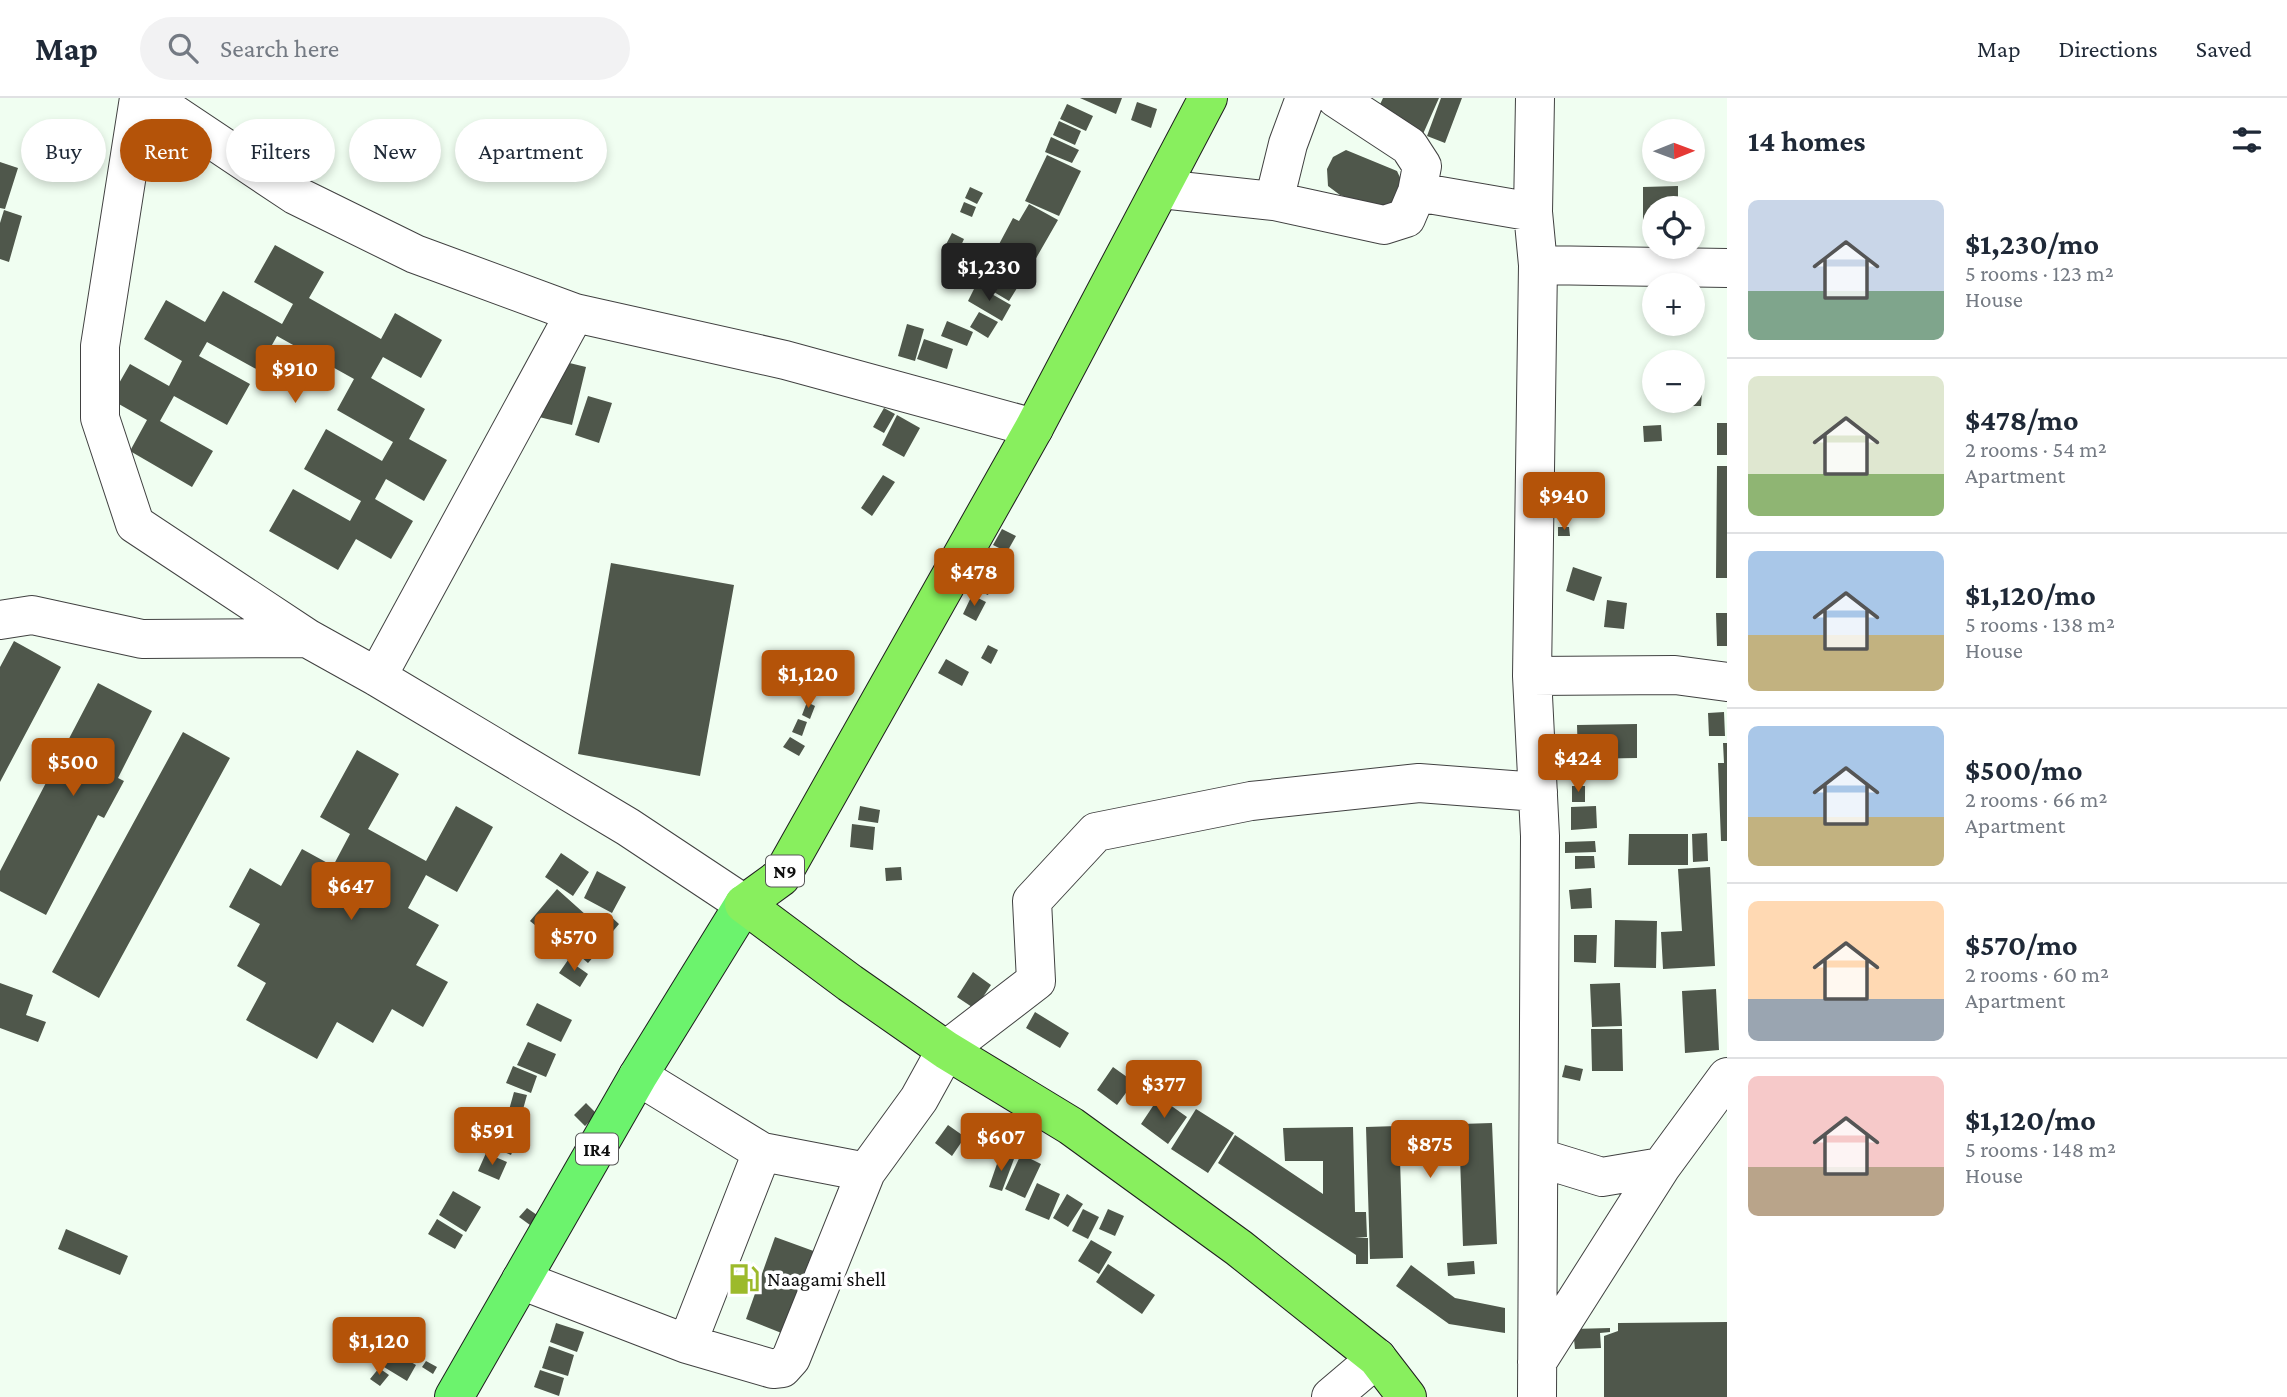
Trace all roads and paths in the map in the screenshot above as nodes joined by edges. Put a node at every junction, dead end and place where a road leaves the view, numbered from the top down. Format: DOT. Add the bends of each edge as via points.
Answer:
graph roads {
  1 [pos="139,98"];
  2 [pos="150,98"];
  3 [pos="1209,98"];
  4 [pos="1305,98"];
  5 [pos="1336,98"];
  6 [pos="1535,98"];
  7 [pos="1161,188"];
  8 [pos="1417,192"];
  9 [pos="1274,201"];
  10 [pos="1533,212"];
  11 [pos="1538,264"];
  12 [pos="1727,268"];
  13 [pos="575,313"];
  14 [pos="1034,428"];
  15 [pos="0,620"];
  16 [pos="307,638"];
  17 [pos="1532,676"];
  18 [pos="377,677"];
  19 [pos="1726,681"];
  20 [pos="1538,792"];
  21 [pos="744,904"];
  22 [pos="946,1049"];
  23 [pos="638,1076"];
  24 [pos="1727,1077"];
  25 [pos="762,1152"];
  26 [pos="1540,1158"];
  27 [pos="1661,1167"];
  28 [pos="866,1172"];
  29 [pos="521,1280"];
  30 [pos="687,1344"];
  31 [pos="1377,1358"];
  32 [pos="1537,1379"];
  33 [pos="454,1397"];
  34 [pos="1331,1397"];
  35 [pos="1406,1397"];
  1 -- 16 [label="street" via="100,346 100,418 135,524"];
  2 -- 13 [label="street" via="295,195 415,254"];
  3 -- 7 [label="highway, N9"];
  4 -- 9 [label="street"];
  5 -- 8 [label="street" via="1417,155 1422,166"];
  6 -- 10 [label="street"];
  7 -- 9 [label="street"];
  7 -- 14 [label="highway, N9"];
  8 -- 9 [label="street" via="1406,218 1384,225"];
  8 -- 10 [label="street"];
  10 -- 11 [label="street"];
  11 -- 12 [label="street"];
  11 -- 17 [label="street"];
  13 -- 14 [label="street" via="785,360"];
  13 -- 18 [label="street"];
  14 -- 21 [label="highway, N9" via="782,877"];
  15 -- 16 [label="street" via="32,615 142,639"];
  16 -- 18 [label="street"];
  17 -- 19 [label="street" via="1675,675"];
  17 -- 20 [label="street"];
  18 -- 21 [label="street" via="628,827"];
  20 -- 22 [label="street" via="1419,783 1251,802 1096,832 1032,901 1036,981"];
  20 -- 26 [label="street"];
  21 -- 22 [label="highway, N9"];
  21 -- 23 [label="main road, IR4"];
  22 -- 28 [label="street" via="919,1099"];
  22 -- 31 [label="highway, N9" via="1071,1126 1239,1248"];
  23 -- 25 [label="street"];
  23 -- 29 [label="main road, IR4"];
  24 -- 27 [label="street"];
  25 -- 28 [label="street"];
  25 -- 30 [label="street"];
  26 -- 27 [label="street" via="1602,1177"];
  26 -- 32 [label="street"];
  27 -- 32 [label="street"];
  28 -- 30 [label="street" via="791,1359 782,1368"];
  29 -- 30 [label="street"];
  29 -- 33 [label="main road, IR4"];
  31 -- 34 [label="street"];
  31 -- 35 [label="highway, N9"];
}
